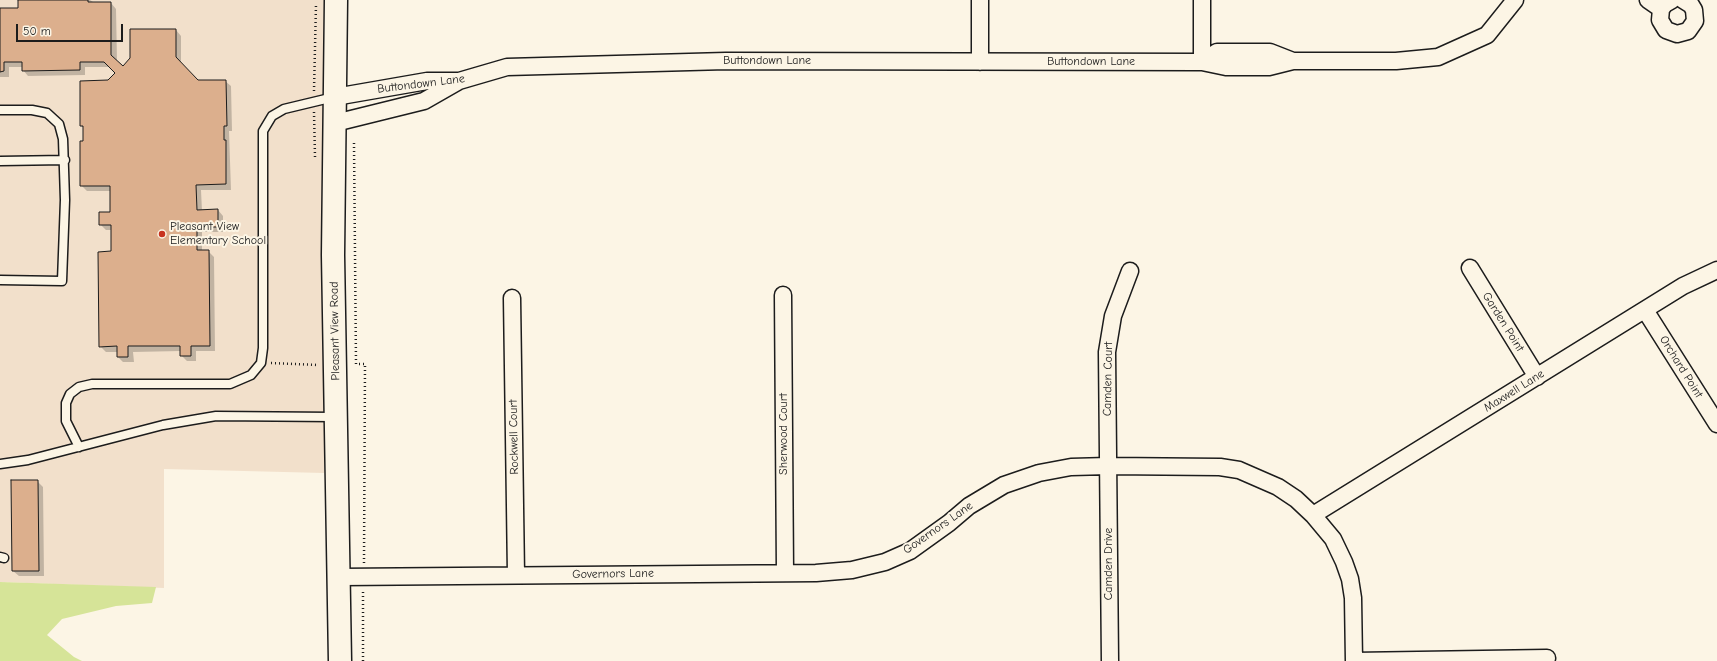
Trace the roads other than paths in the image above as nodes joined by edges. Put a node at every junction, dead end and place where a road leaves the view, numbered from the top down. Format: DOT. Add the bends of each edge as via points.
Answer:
graph roads {
  1 [pos="336,0"];
  2 [pos="980,0"];
  3 [pos="1202,0"];
  4 [pos="1516,0"];
  5 [pos="1648,0"];
  6 [pos="1684,0"];
  7 [pos="1666,4"];
  8 [pos="980,62"];
  9 [pos="1202,62"];
  10 [pos="459,82"];
  11 [pos="335,97"];
  12 [pos="0,110"];
  13 [pos="335,123"];
  14 [pos="64,160"];
  15 [pos="0,161"];
  16 [pos="1470,268"];
  17 [pos="1717,270"];
  18 [pos="1130,272"];
  19 [pos="0,280"];
  20 [pos="784,295"];
  21 [pos="512,298"];
  22 [pos="1645,310"];
  23 [pos="1537,377"];
  24 [pos="337,418"];
  25 [pos="1717,424"];
  26 [pos="79,447"];
  27 [pos="0,464"];
  28 [pos="1108,466"];
  29 [pos="1313,515"];
  30 [pos="785,573"];
  31 [pos="516,575"];
  32 [pos="340,577"];
  33 [pos="1547,658"];
  34 [pos="340,661"];
  35 [pos="1110,661"];
  36 [pos="1354,661"];
  1 -- 11 [label="main road, Pleasant View Road"];
  2 -- 8 [label="street"];
  3 -- 9 [label="street"];
  4 -- 9 [label="street, Buttondown Lane" via="1486,35 1438,57 1396,61 1293,61 1269,67 1226,67"];
  5 -- 7 [label="street"];
  6 -- 7 [label="street" via="1691,5 1695,15 1692,27 1683,34 1671,33 1662,26 1660,15"];
  8 -- 9 [label="street, Buttondown Lane"];
  8 -- 10 [label="street, Buttondown Lane" via="726,61 507,66"];
  10 -- 11 [label="street, Buttondown Lane" via="427,80"];
  10 -- 13 [label="street" via="424,102"];
  11 -- 13 [label="main road, Pleasant View Road"];
  11 -- 26 [label="lane" via="284,109 272,116 263,131 261,363 251,375 230,384 92,384 79,387 70,394 66,403 66,421"];
  12 -- 14 [label="lane" via="32,110 47,113 59,124"];
  13 -- 24 [label="main road, Pleasant View Road" via="333,255"];
  14 -- 15 [label="lane"];
  14 -- 19 [label="lane" via="62,281"];
  16 -- 23 [label="street, Garden Point"];
  17 -- 22 [label="street, Maxwell Lane" via="1683,286"];
  18 -- 28 [label="street, Camden Court" via="1109,334"];
  20 -- 30 [label="street, Sherwood Court"];
  21 -- 31 [label="street, Rockwell Court"];
  22 -- 23 [label="street, Maxwell Lane"];
  22 -- 25 [label="street, Orchard Point"];
  23 -- 29 [label="street, Maxwell Lane"];
  24 -- 26 [label="lane" via="216,416 163,425"];
  24 -- 32 [label="main road, Pleasant View Road"];
  26 -- 27 [label="lane"];
  28 -- 29 [label="street, Governors Lane" via="1220,467 1239,470 1278,487"];
  28 -- 30 [label="street, Governors Lane" via="1071,467 1039,473 1004,485 969,506 910,551 885,562 852,570"];
  28 -- 35 [label="street, Camden Drive"];
  29 -- 36 [label="street, Governors Lane" via="1333,539 1350,579 1353,598"];
  30 -- 31 [label="street, Governors Lane"];
  31 -- 32 [label="street, Governors Lane"];
  32 -- 34 [label="main road, Pleasant View Road"];
  33 -- 36 [label="street"];
}
